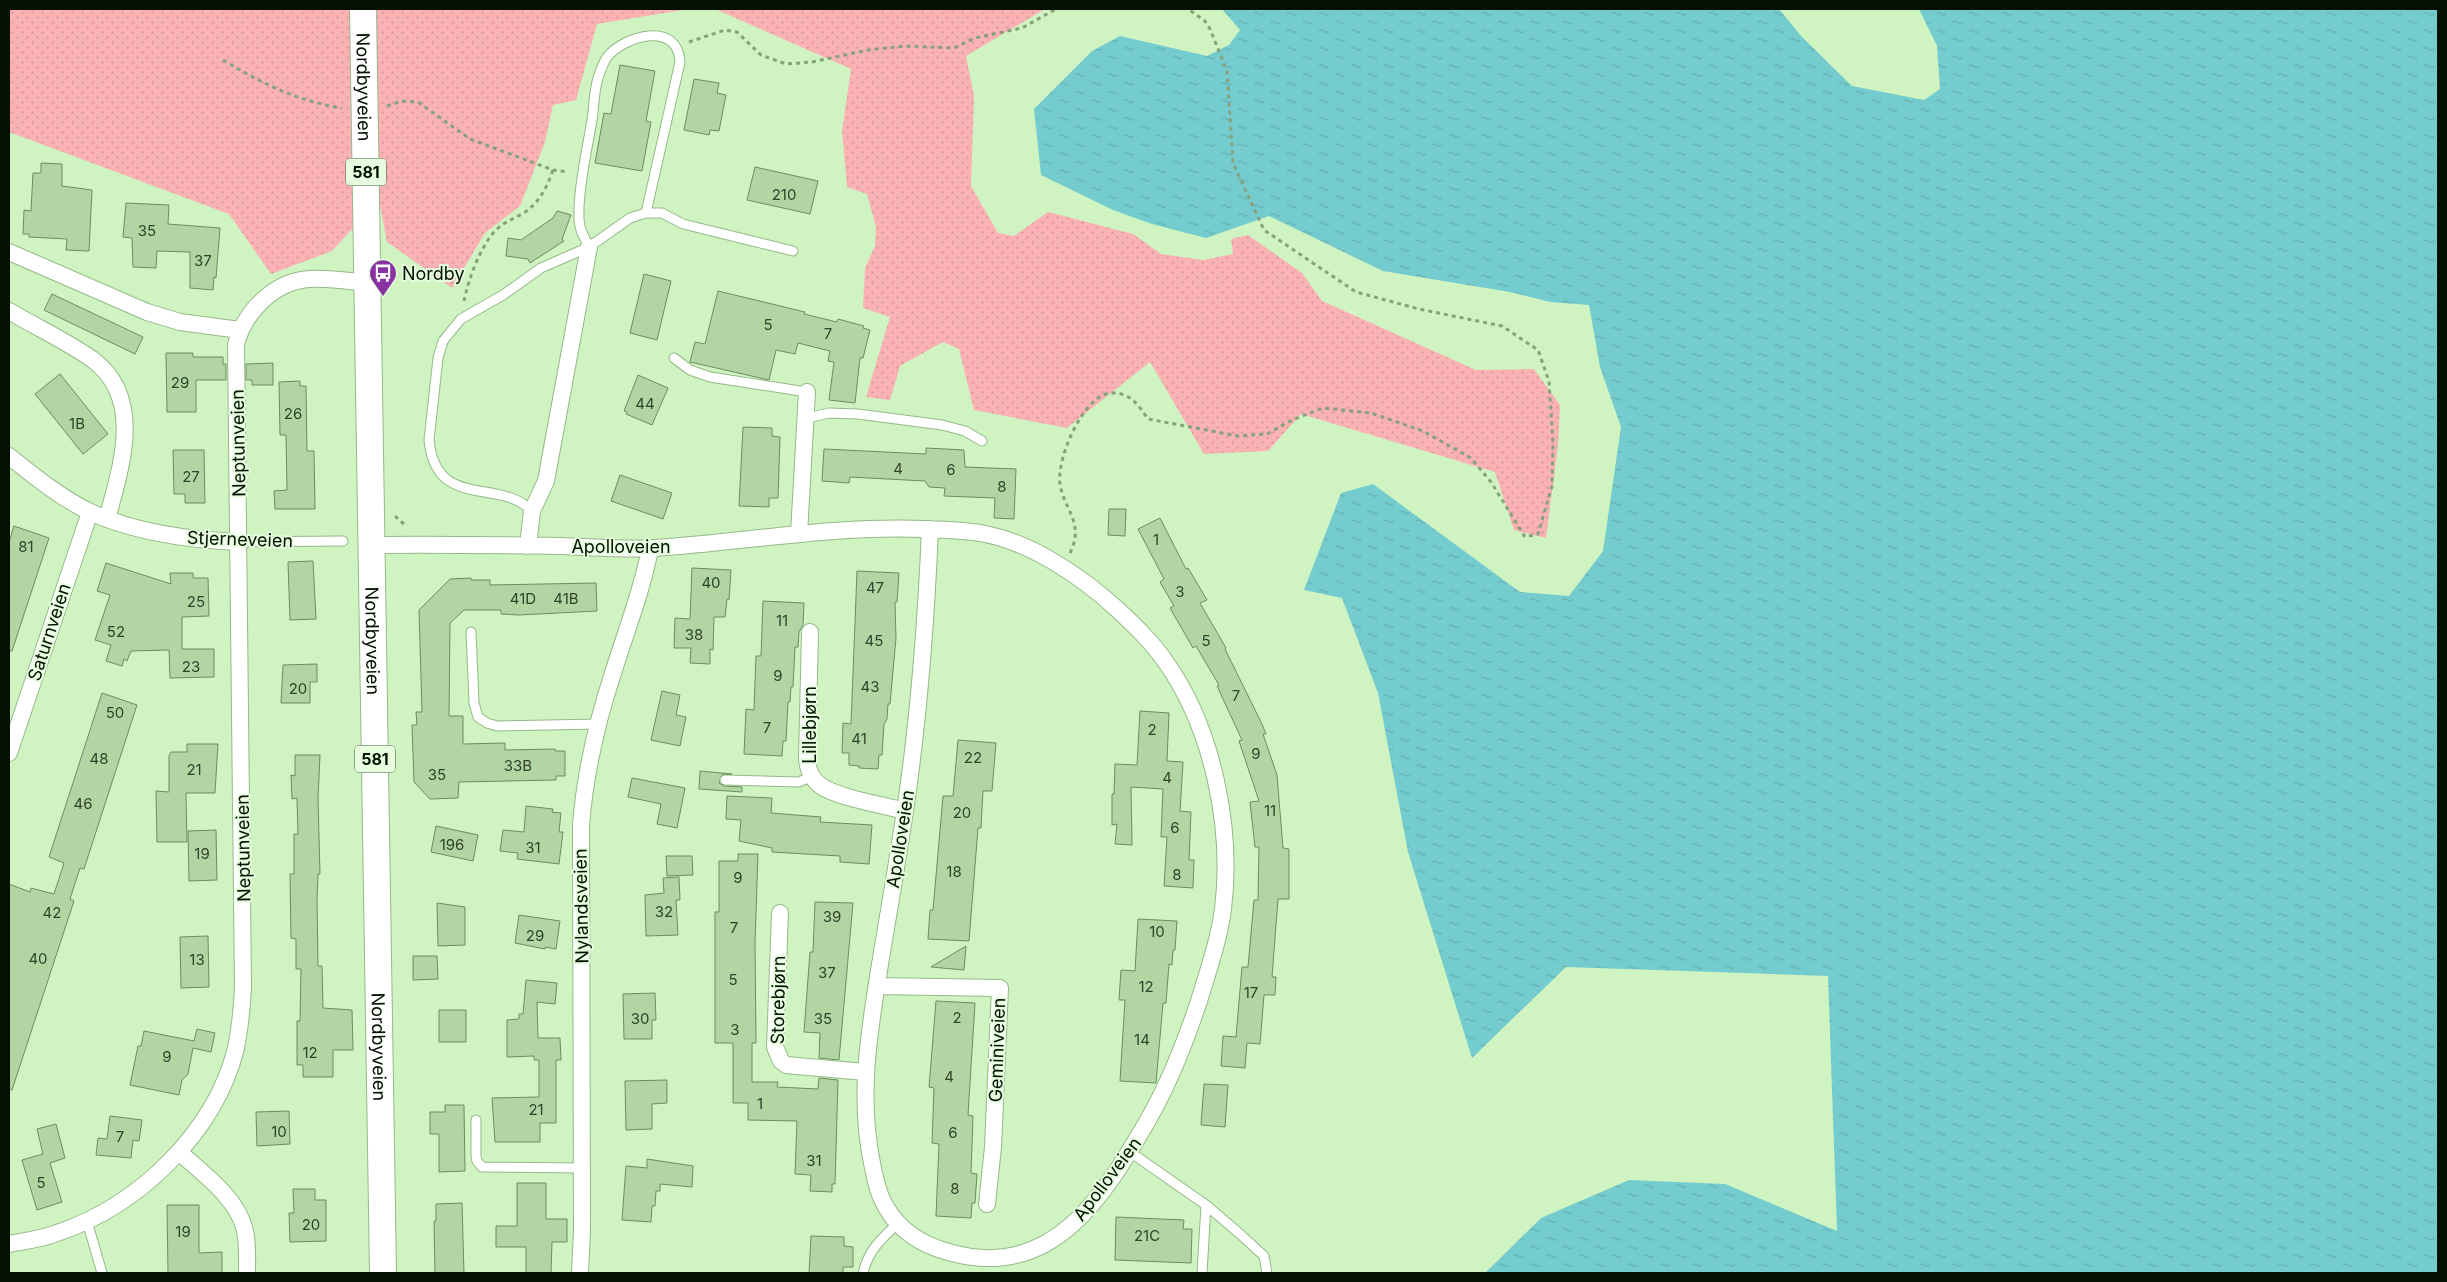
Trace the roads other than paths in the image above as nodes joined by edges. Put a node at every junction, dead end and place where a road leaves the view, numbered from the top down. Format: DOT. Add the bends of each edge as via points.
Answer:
graph roads {
  1 [pos="363,9"];
  2 [pos="646,213"];
  3 [pos="589,247"];
  4 [pos="793,251"];
  5 [pos="9,252"];
  6 [pos="368,283"];
  7 [pos="9,311"];
  8 [pos="240,330"];
  9 [pos="674,358"];
  10 [pos="807,392"];
  11 [pos="806,418"];
  12 [pos="982,441"];
  13 [pos="9,456"];
  14 [pos="532,511"];
  15 [pos="90,512"];
  16 [pos="107,519"];
  17 [pos="930,529"];
  18 [pos="799,534"];
  19 [pos="343,541"];
  20 [pos="240,542"];
  21 [pos="371,544"];
  22 [pos="528,546"];
  23 [pos="650,549"];
  24 [pos="471,632"];
  25 [pos="810,632"];
  26 [pos="600,724"];
  27 [pos="9,753"];
  28 [pos="812,776"];
  29 [pos="725,780"];
  30 [pos="905,811"];
  31 [pos="780,913"];
  32 [pos="877,986"];
  33 [pos="865,1072"];
  34 [pos="476,1120"];
  35 [pos="179,1152"];
  36 [pos="1130,1152"];
  37 [pos="582,1168"];
  38 [pos="987,1204"];
  39 [pos="1206,1205"];
  40 [pos="87,1221"];
  41 [pos="897,1224"];
  42 [pos="9,1244"];
  43 [pos="102,1273"];
  44 [pos="247,1273"];
  45 [pos="383,1273"];
  46 [pos="580,1273"];
  47 [pos="863,1273"];
  48 [pos="1202,1273"];
  49 [pos="1267,1273"];
  1 -- 6 [label="main road, Nordbyveien / 581"];
  2 -- 3 [label="lane" via="630,218"];
  2 -- 3 [label="lane" via="680,62 679,52 672,42 663,37 643,36 619,47 606,58 598,80 580,226"];
  2 -- 4 [label="lane" via="662,213 683,224"];
  3 -- 14 [label="street" via="546,481"];
  3 -- 14 [label="lane" via="541,268 461,319 444,341 438,358 429,440 430,453 439,469 450,482 467,490 514,498"];
  5 -- 8 [label="street" via="155,315 180,322"];
  6 -- 8 [label="street, Neptunveien" via="321,278 294,282 264,299"];
  6 -- 21 [label="main road, Nordbyveien / 581"];
  7 -- 16 [label="street" via="91,359 112,379 118,391 125,414 125,442"];
  8 -- 20 [label="street, Neptunveien" via="236,361"];
  9 -- 10 [label="lane" via="690,370 710,377"];
  10 -- 11 [label="street"];
  11 -- 12 [label="lane" via="829,413 858,414 942,425 965,431"];
  11 -- 18 [label="street"];
  13 -- 15 [label="street, Stjerneveien"];
  14 -- 22 [label="street"];
  15 -- 16 [label="street, Stjerneveien"];
  15 -- 27 [label="street, Saturnveien"];
  16 -- 20 [label="street, Stjerneveien" via="174,536"];
  17 -- 18 [label="street, Apolloveien" via="871,528"];
  17 -- 30 [label="street, Apolloveien" via="922,682"];
  17 -- 36 [label="street, Apolloveien" via="980,532 999,537 1060,566 1091,586 1133,624 1164,659 1192,708 1203,737 1221,806 1223,907 1214,951 1176,1067"];
  18 -- 23 [label="street, Apolloveien"];
  19 -- 20 [label="lane, Stjerneveien"];
  20 -- 35 [label="street, Neptunveien" via="242,1007 236,1049 219,1091 200,1126"];
  21 -- 22 [label="street, Apolloveien"];
  21 -- 45 [label="main road, Nordbyveien / 581"];
  22 -- 23 [label="street, Apolloveien"];
  23 -- 26 [label="street, Nylandsveien"];
  24 -- 26 [label="lane" via="474,703 478,717 497,726"];
  25 -- 28 [label="street, Lillebjørn" via="807,759"];
  26 -- 37 [label="street, Nylandsveien" via="581,825"];
  28 -- 29 [label="lane" via="799,782"];
  28 -- 30 [label="street, Lillebjørn" via="834,792"];
  30 -- 32 [label="street, Apolloveien"];
  31 -- 33 [label="street, Storebjørn" via="777,1054 786,1065"];
  32 -- 33 [label="street, Apolloveien"];
  32 -- 38 [label="street, Geminiveien" via="1000,988 993,1147"];
  33 -- 41 [label="street, Apolloveien" via="865,1118 872,1162 880,1196"];
  34 -- 37 [label="lane" via="476,1156 482,1166"];
  35 -- 40 [label="street, Neptunveien" via="139,1188"];
  35 -- 44 [label="street" via="211,1181 238,1214 244,1230"];
  36 -- 39 [label="lane"];
  36 -- 41 [label="street, Apolloveien" via="1072,1226 1047,1244 1021,1255 986,1259 956,1255 922,1242"];
  37 -- 46 [label="street, Nylandsveien"];
  39 -- 48 [label="lane"];
  39 -- 49 [label="lane" via="1264,1256"];
  40 -- 42 [label="street, Neptunveien" via="56,1234"];
  40 -- 43 [label="lane"];
  41 -- 47 [label="lane" via="879,1240 867,1258"];
}
